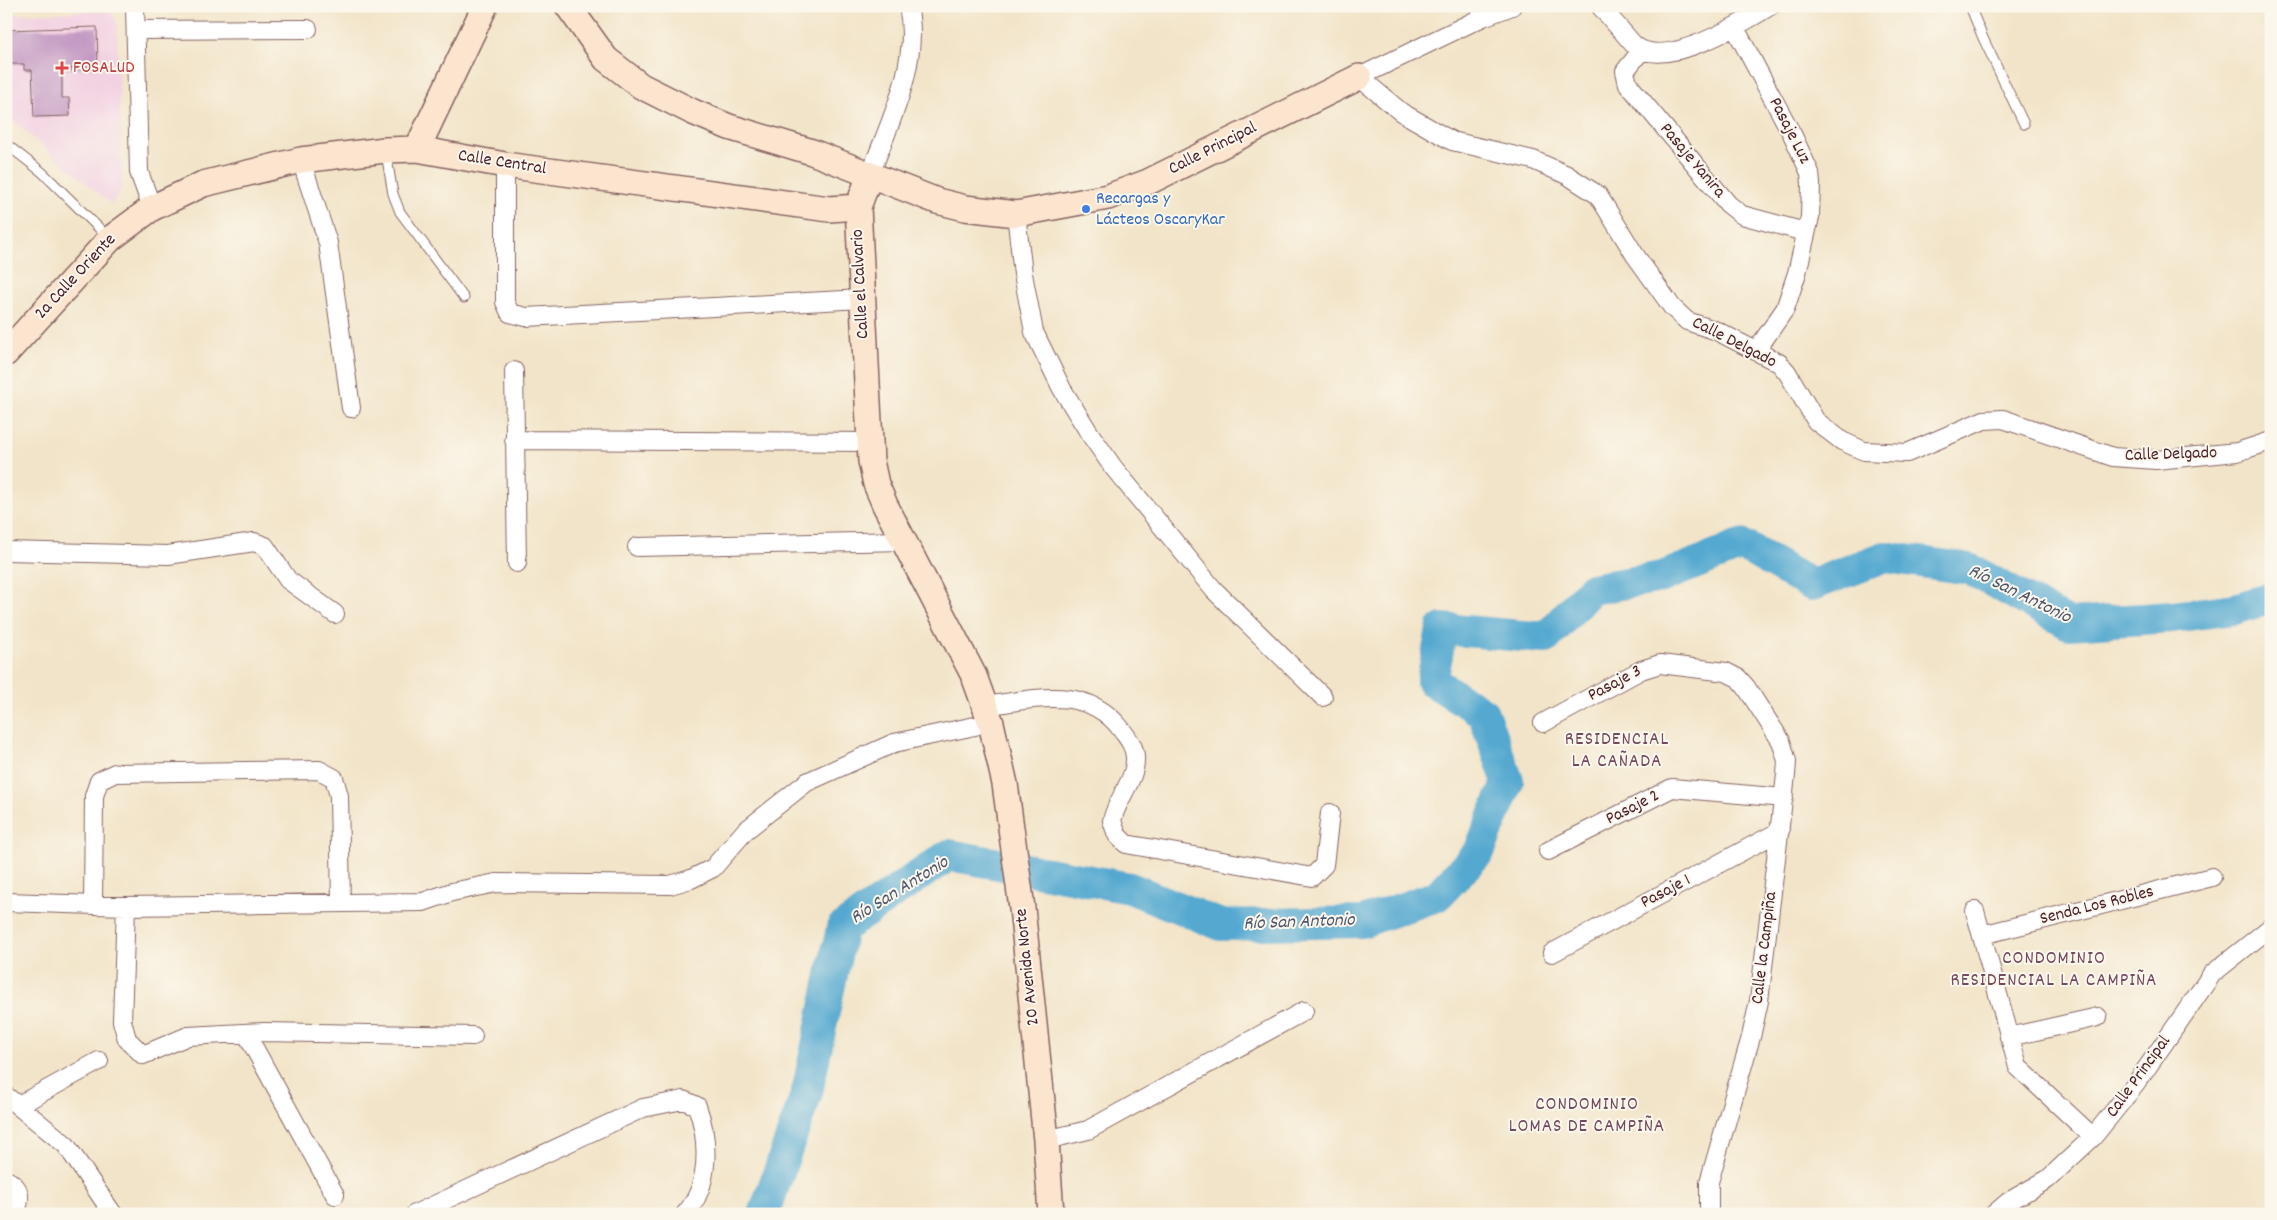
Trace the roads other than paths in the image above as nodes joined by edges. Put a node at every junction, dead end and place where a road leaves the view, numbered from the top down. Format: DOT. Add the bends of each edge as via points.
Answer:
graph roads {
  1 [pos="135,6"];
  2 [pos="485,6"];
  3 [pos="568,6"];
  4 [pos="908,6"];
  5 [pos="1512,6"];
  6 [pos="1600,6"];
  7 [pos="1770,6"];
  8 [pos="1970,6"];
  9 [pos="308,28"];
  10 [pos="1735,28"];
  11 [pos="136,30"];
  12 [pos="1641,51"];
  13 [pos="1358,77"];
  14 [pos="2024,124"];
  15 [pos="6,144"];
  16 [pos="417,149"];
  17 [pos="385,150"];
  18 [pos="301,160"];
  19 [pos="505,165"];
  20 [pos="870,175"];
  21 [pos="858,207"];
  22 [pos="152,208"];
  23 [pos="1016,214"];
  24 [pos="1806,232"];
  25 [pos="110,239"];
  26 [pos="464,298"];
  27 [pos="862,299"];
  28 [pos="1756,351"];
  29 [pos="6,352"];
  30 [pos="514,371"];
  31 [pos="351,408"];
  32 [pos="514,440"];
  33 [pos="2271,440"];
  34 [pos="869,442"];
  35 [pos="904,541"];
  36 [pos="638,547"];
  37 [pos="6,551"];
  38 [pos="517,563"];
  39 [pos="336,614"];
  40 [pos="1746,687"];
  41 [pos="1322,698"];
  42 [pos="984,718"];
  43 [pos="1543,723"];
  44 [pos="1784,798"];
  45 [pos="1330,813"];
  46 [pos="1780,831"];
  47 [pos="1548,851"];
  48 [pos="2212,876"];
  49 [pos="6,902"];
  50 [pos="341,903"];
  51 [pos="93,905"];
  52 [pos="126,906"];
  53 [pos="1975,910"];
  54 [pos="2271,927"];
  55 [pos="1982,935"];
  56 [pos="1552,953"];
  57 [pos="1304,1011"];
  58 [pos="2098,1017"];
  59 [pos="246,1033"];
  60 [pos="473,1036"];
  61 [pos="2009,1037"];
  62 [pos="99,1061"];
  63 [pos="12,1100"];
  64 [pos="2093,1137"];
  65 [pos="1046,1140"];
  66 [pos="6,1180"];
  67 [pos="336,1195"];
  68 [pos="15,1214"];
  69 [pos="113,1214"];
  70 [pos="415,1214"];
  71 [pos="686,1214"];
  72 [pos="1051,1214"];
  73 [pos="1709,1214"];
  74 [pos="1994,1214"];
  1 -- 11 [label="street"];
  2 -- 16 [label="street" via="455,55"];
  3 -- 20 [label="street" via="606,59 640,86 729,126 812,152"];
  4 -- 20 [label="street" via="912,48 901,91"];
  5 -- 13 [label="street, Calle Principal"];
  6 -- 12 [label="street"];
  7 -- 10 [label="street"];
  8 -- 14 [label="lane"];
  9 -- 11 [label="street"];
  10 -- 12 [label="street" via="1662,53"];
  10 -- 24 [label="street, Pasaje Luz" via="1794,136 1810,174 1810,218"];
  11 -- 22 [label="street" via="138,172"];
  12 -- 24 [label="street, Pasaje Yanira" via="1625,71 1628,84 1728,204 1742,214"];
  13 -- 23 [label="street, Calle Principal" via="1148,182 1108,197"];
  13 -- 28 [label="street, Calle Delgado" via="1401,112 1452,140 1534,160 1567,175 1598,195 1672,307 1688,320"];
  15 -- 25 [label="lane" via="42,172"];
  16 -- 17 [label="street, Calle Central"];
  16 -- 19 [label="street, Calle Central"];
  17 -- 18 [label="street, Calle Central"];
  17 -- 26 [label="lane" via="393,194 400,212"];
  18 -- 22 [label="street, Calle Central" via="204,184"];
  18 -- 31 [label="street" via="328,243"];
  19 -- 21 [label="street, Calle Central" via="829,209"];
  19 -- 27 [label="street" via="506,302 510,313 526,318"];
  20 -- 21 [label="street, Calle el Calvario"];
  20 -- 23 [label="street, Calle Principal" via="937,201 964,208"];
  21 -- 27 [label="street, Calle el Calvario"];
  22 -- 25 [label="street, 2a Calle Oriente"];
  23 -- 41 [label="street" via="1022,274 1034,332 1062,389 1090,434 1113,468 1214,590"];
  24 -- 28 [label="street, Pasaje Luz" via="1785,309"];
  25 -- 29 [label="street, 2a Calle Oriente"];
  27 -- 34 [label="street, Calle el Calvario"];
  28 -- 33 [label="street, Calle Delgado" via="1779,363 1788,372 1816,421 1842,441 1864,451 1907,452 1984,420 2003,419 2113,457 2156,460 2236,452"];
  30 -- 32 [label="street"];
  32 -- 34 [label="street"];
  32 -- 38 [label="street"];
  34 -- 35 [label="street, Calle el Calvario" via="876,484"];
  35 -- 36 [label="street"];
  35 -- 42 [label="street, Calle el Calvario" via="974,676"];
  37 -- 39 [label="street" via="168,555 261,543 288,580"];
  40 -- 43 [label="street, Pasaje 3" via="1726,672 1660,664 1641,670"];
  40 -- 44 [label="street, Calle la Campiña" via="1785,751"];
  42 -- 45 [label="street" via="1038,698 1070,698 1096,706 1115,721 1128,738 1136,758 1112,821 1117,835 1126,844 1306,877 1324,865"];
  42 -- 50 [label="street" via="894,743 807,782 745,832 713,868 670,885 496,882 423,902"];
  42 -- 65 [label="street, 20 Avenida Norte" via="1005,784 1022,908"];
  44 -- 46 [label="street, Calle la Campiña"];
  44 -- 47 [label="street, Pasaje 2" via="1672,788"];
  46 -- 56 [label="street, Pasaje 1"];
  46 -- 73 [label="street, Calle la Campiña" via="1759,1001 1709,1182"];
  48 -- 55 [label="street, Senda Los Robles"];
  49 -- 51 [label="street"];
  50 -- 51 [label="street" via="339,796 334,778 319,770 115,773 99,781 94,796"];
  50 -- 52 [label="street"];
  51 -- 52 [label="street"];
  52 -- 59 [label="street" via="122,1021 127,1039 143,1055 188,1036"];
  53 -- 55 [label="street"];
  54 -- 64 [label="street, Calle Principal" via="2212,974 2135,1085"];
  55 -- 61 [label="street"];
  57 -- 65 [label="street" via="1088,1130"];
  58 -- 61 [label="street"];
  59 -- 60 [label="street"];
  59 -- 67 [label="street"];
  61 -- 64 [label="street" via="2018,1067"];
  62 -- 63 [label="street"];
  63 -- 69 [label="street" via="66,1145"];
  64 -- 74 [label="street, Calle Principal" via="2048,1179"];
  65 -- 72 [label="street, 20 Avenida Norte"];
  66 -- 68 [label="street" via="14,1184 19,1193 20,1203"];
  70 -- 71 [label="street" via="643,1108 683,1100 697,1106 704,1124 705,1153 703,1183"];
}
